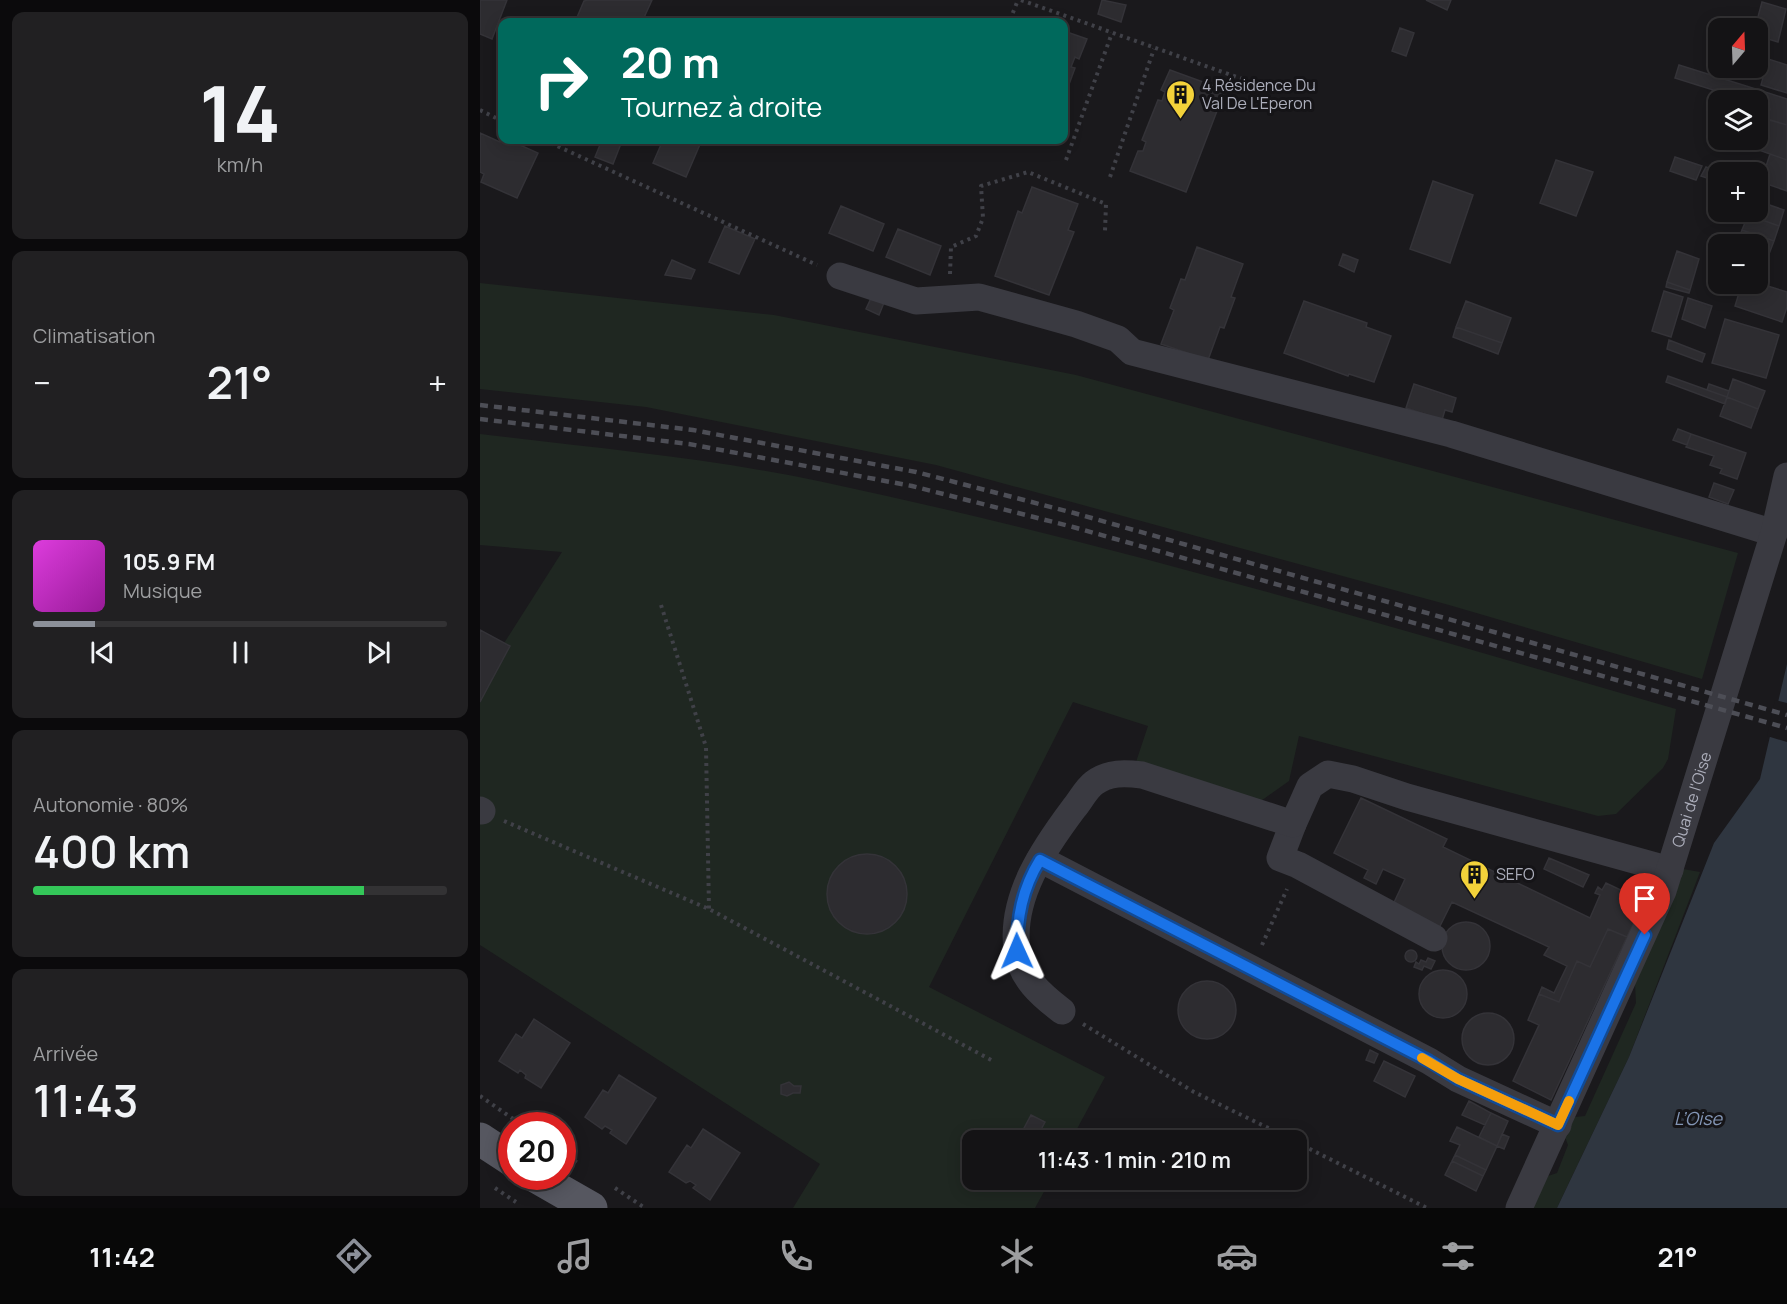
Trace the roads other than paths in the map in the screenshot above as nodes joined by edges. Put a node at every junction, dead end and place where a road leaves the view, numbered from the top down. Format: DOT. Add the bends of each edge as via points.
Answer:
graph roads {
  1 [pos="840,276"];
  2 [pos="1787,476"];
  3 [pos="1774,533"];
  4 [pos="1293,824"];
  5 [pos="1040,860"];
  6 [pos="1670,870"];
  7 [pos="1434,938"];
  8 [pos="1062,1011"];
  9 [pos="1558,1125"];
  10 [pos="480,1138"];
  11 [pos="498,1150"];
  12 [pos="553,1190"];
  13 [pos="560,1190"];
  14 [pos="576,1208"];
  15 [pos="591,1208"];
  16 [pos="1519,1208"];
  1 -- 3 [label="street" via="916,301 979,297 1118,339 1132,352 1451,434"];
  2 -- 3 [label="street, Quai de l'Oise"];
  3 -- 6 [label="street, Quai de l'Oise"];
  4 -- 5 [label="street" via="1142,775 1117,773 1093,783"];
  4 -- 6 [label="street" via="1310,786 1328,774"];
  4 -- 7 [label="street" via="1280,858"];
  5 -- 8 [label="street" via="1028,880 1017,923 1017,951 1039,994"];
  5 -- 9 [label="street" via="1458,1079"];
  6 -- 9 [label="street, Quai de l'Oise"];
  9 -- 16 [label="street, Quai de l'Oise"];
  10 -- 11 [label="main road"];
  12 -- 14 [label="main road"];
  13 -- 15 [label="main road"];
}
